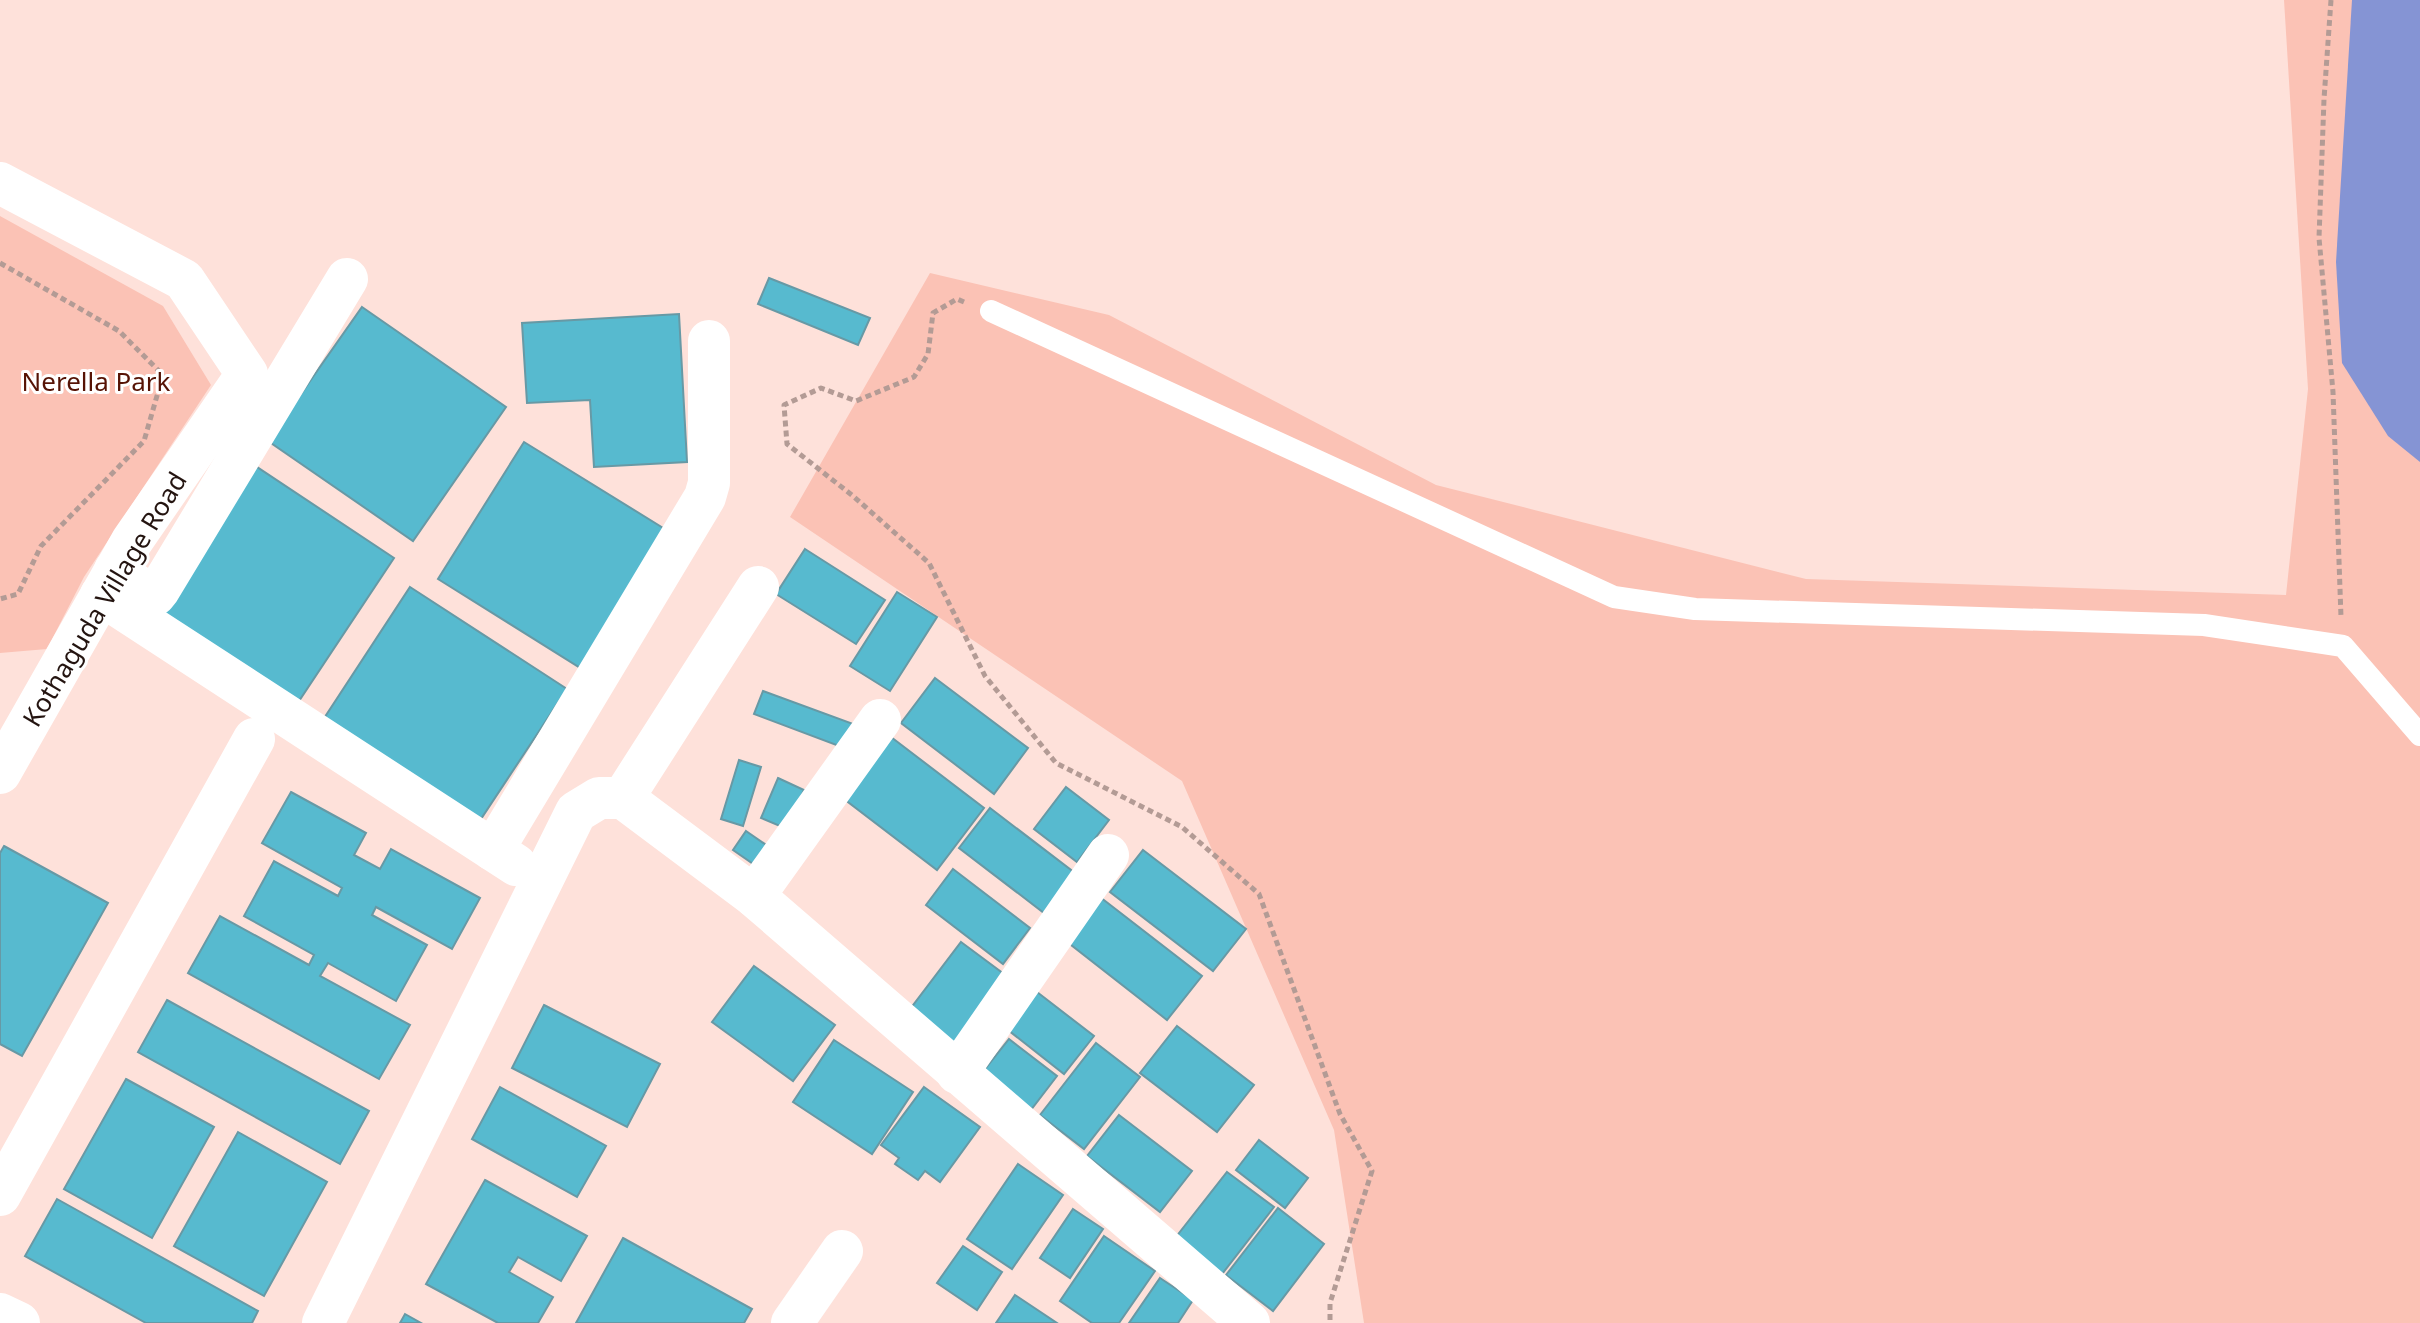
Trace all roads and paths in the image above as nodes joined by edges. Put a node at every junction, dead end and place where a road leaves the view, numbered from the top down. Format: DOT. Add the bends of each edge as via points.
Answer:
graph roads {
  1 [pos="2331,0"];
  2 [pos="0,183"];
  3 [pos="0,263"];
  4 [pos="347,279"];
  5 [pos="991,311"];
  6 [pos="709,341"];
  7 [pos="108,582"];
  8 [pos="758,587"];
  9 [pos="0,599"];
  10 [pos="2343,646"];
  11 [pos="880,720"];
  12 [pos="2420,735"];
  13 [pos="254,739"];
  14 [pos="0,773"];
  15 [pos="623,798"];
  16 [pos="493,850"];
  17 [pos="1108,855"];
  18 [pos="542,881"];
  19 [pos="754,896"];
  20 [pos="957,1073"];
  21 [pos="0,1195"];
  22 [pos="842,1251"];
  23 [pos="0,1314"];
  24 [pos="19,1323"];
  25 [pos="323,1323"];
  26 [pos="792,1323"];
  27 [pos="1249,1323"];
  28 [pos="1330,1323"];
  1 -- 10 [label="path" via="2319,238 2333,392"];
  2 -- 7 [label="street, Kothaguda Village Road" via="184,280 247,374"];
  3 -- 9 [label="path" via="119,331 163,375 144,441 41,546 18,594"];
  4 -- 7 [label="street" via="159,590 155,595"];
  5 -- 10 [label="lane" via="1614,597 1695,609 2204,625"];
  5 -- 28 [label="path" via="957,299 933,313 928,354 914,377 856,401 821,388 784,405 787,444 929,563 985,676 1056,763 1182,827 1259,894 1340,1114 1372,1171 1330,1303"];
  6 -- 16 [label="street" via="705,497"];
  7 -- 14 [label="street, Kothaguda Village Road"];
  7 -- 16 [label="street"];
  8 -- 15 [label="street"];
  10 -- 12 [label="lane"];
  11 -- 19 [label="street"];
  13 -- 21 [label="street"];
  15 -- 18 [label="street" via="599,798 576,812"];
  15 -- 19 [label="street"];
  16 -- 18 [label="street"];
  17 -- 20 [label="street"];
  18 -- 25 [label="street"];
  19 -- 20 [label="street"];
  20 -- 27 [label="street"];
  22 -- 26 [label="street"];
  23 -- 24 [label="street"];
}
